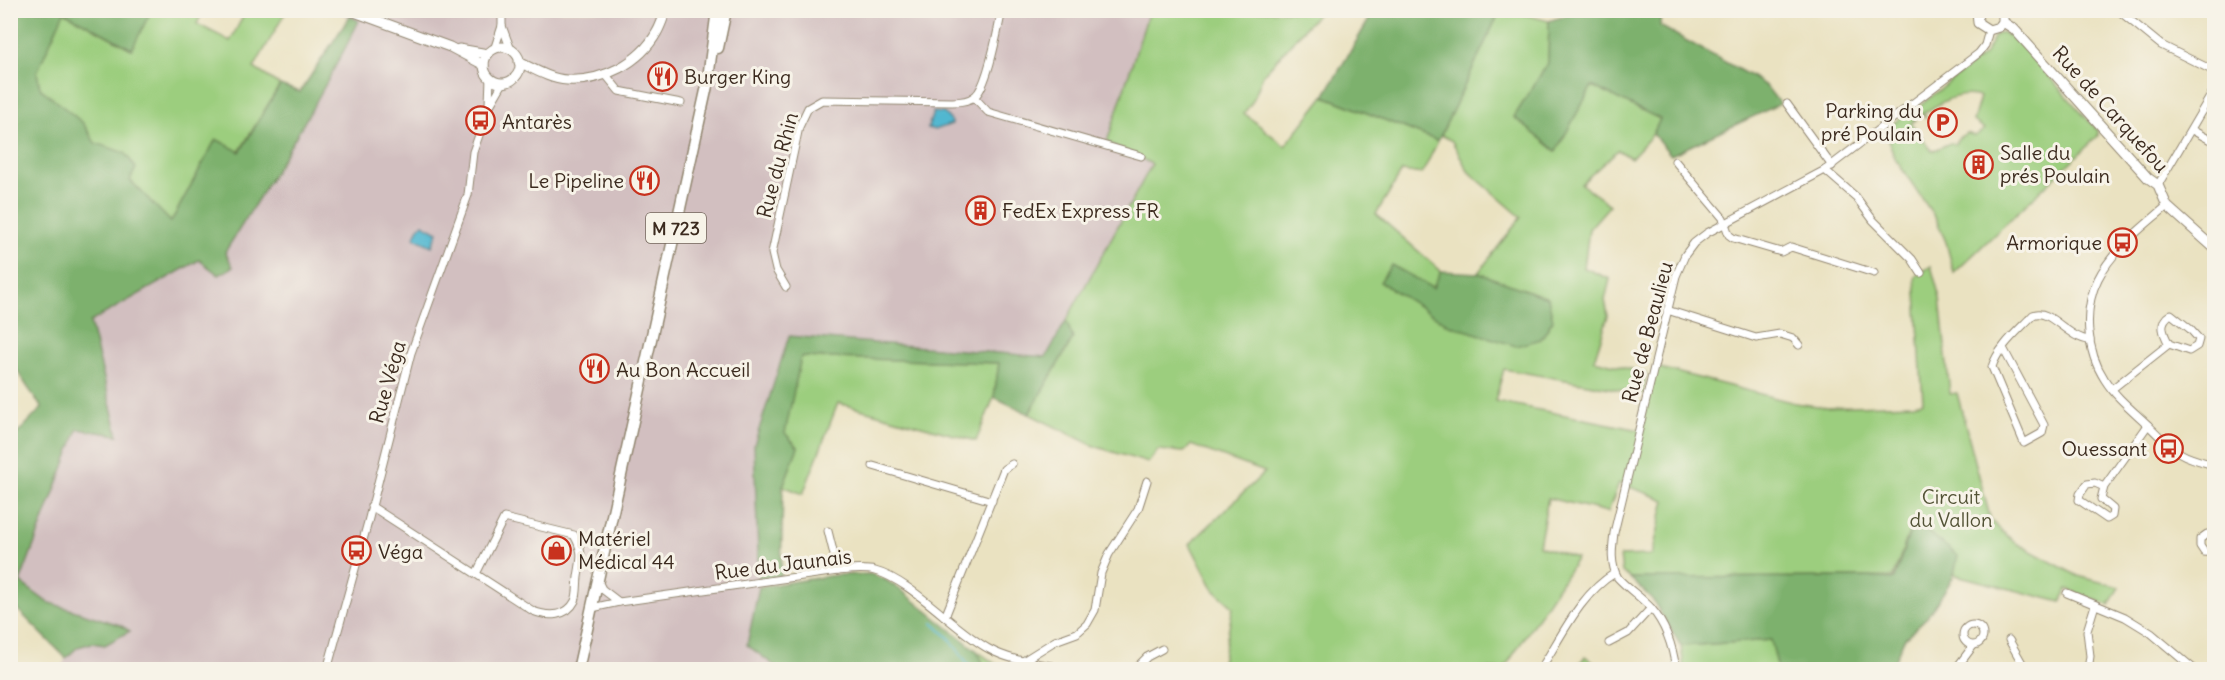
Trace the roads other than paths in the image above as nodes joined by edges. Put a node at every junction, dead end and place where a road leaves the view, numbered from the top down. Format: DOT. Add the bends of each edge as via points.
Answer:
graph roads {
  1 [pos="349,10"];
  2 [pos="502,10"];
  3 [pos="666,10"];
  4 [pos="717,10"];
  5 [pos="726,10"];
  6 [pos="1002,10"];
  7 [pos="2003,10"];
  8 [pos="2118,10"];
  9 [pos="1974,12"];
  10 [pos="2003,22"];
  11 [pos="502,26"];
  12 [pos="1989,30"];
  13 [pos="450,47"];
  14 [pos="511,50"];
  15 [pos="491,52"];
  16 [pos="519,62"];
  17 [pos="484,65"];
  18 [pos="2214,71"];
  19 [pos="541,74"];
  20 [pos="606,75"];
  21 [pos="516,77"];
  22 [pos="490,78"];
  23 [pos="503,83"];
  24 [pos="707,86"];
  25 [pos="2214,90"];
  26 [pos="974,97"];
  27 [pos="681,103"];
  28 [pos="1787,104"];
  29 [pos="489,107"];
  30 [pos="2192,130"];
  31 [pos="2214,142"];
  32 [pos="1141,156"];
  33 [pos="1675,161"];
  34 [pos="1828,168"];
  35 [pos="2158,185"];
  36 [pos="2167,206"];
  37 [pos="1724,224"];
  38 [pos="2214,248"];
  39 [pos="1874,273"];
  40 [pos="1921,273"];
  41 [pos="786,287"];
  42 [pos="1667,310"];
  43 [pos="2090,340"];
  44 [pos="2169,344"];
  45 [pos="1799,345"];
  46 [pos="2003,348"];
  47 [pos="2112,389"];
  48 [pos="2148,425"];
  49 [pos="1012,464"];
  50 [pos="2214,465"];
  51 [pos="873,466"];
  52 [pos="1147,481"];
  53 [pos="2104,487"];
  54 [pos="992,501"];
  55 [pos="371,506"];
  56 [pos="828,531"];
  57 [pos="2214,537"];
  58 [pos="2214,553"];
  59 [pos="838,571"];
  60 [pos="1615,573"];
  61 [pos="476,574"];
  62 [pos="598,581"];
  63 [pos="2067,593"];
  64 [pos="619,602"];
  65 [pos="2095,605"];
  66 [pos="592,608"];
  67 [pos="1651,608"];
  68 [pos="945,617"];
  69 [pos="2009,640"];
  70 [pos="1609,643"];
  71 [pos="1974,646"];
  72 [pos="1162,649"];
  73 [pos="1023,661"];
  74 [pos="327,669"];
  75 [pos="578,669"];
  76 [pos="1070,669"];
  77 [pos="1134,669"];
  78 [pos="1540,669"];
  79 [pos="1676,669"];
  80 [pos="1955,669"];
  81 [pos="2026,669"];
  82 [pos="2088,669"];
  83 [pos="2191,669"];
  1 -- 13 [label="main road"];
  2 -- 11 [label="street"];
  3 -- 20 [label="main road" via="657,33 642,52"];
  4 -- 24 [label="main road, M 723"];
  5 -- 24 [label="main road, M 723"];
  6 -- 26 [label="street" via="985,81"];
  7 -- 10 [label="main road"];
  8 -- 18 [label="street" via="2161,45"];
  9 -- 12 [label="main road" via="1981,26"];
  10 -- 12 [label="main road"];
  10 -- 35 [label="main road, Rue de Carquefou" via="2014,29"];
  11 -- 14 [label="street"];
  11 -- 15 [label="street"];
  12 -- 34 [label="street, Rue de Beaulieu" via="1979,53"];
  13 -- 15 [label="main road"];
  13 -- 17 [label="main road"];
  14 -- 15 [label="main road"];
  14 -- 16 [label="main road"];
  15 -- 17 [label="main road"];
  16 -- 19 [label="main road"];
  16 -- 21 [label="main road"];
  17 -- 22 [label="main road"];
  19 -- 20 [label="main road" via="566,80"];
  19 -- 21 [label="main road"];
  20 -- 27 [label="street" via="619,91"];
  21 -- 23 [label="main road"];
  22 -- 23 [label="main road"];
  22 -- 29 [label="street, Rue Véga"];
  23 -- 29 [label="street, Rue Véga"];
  24 -- 62 [label="main road, M 723"];
  25 -- 30 [label="street"];
  26 -- 32 [label="street" via="988,112"];
  26 -- 41 [label="street, Rue du Rhin" via="952,102 822,100 808,108 800,127 772,253"];
  28 -- 34 [label="street"];
  29 -- 55 [label="street, Rue Véga" via="473,152 468,195 411,353"];
  30 -- 31 [label="street"];
  30 -- 35 [label="street"];
  33 -- 37 [label="street"];
  34 -- 37 [label="street, Rue de Beaulieu"];
  34 -- 40 [label="street"];
  35 -- 36 [label="main road, Rue de Carquefou"];
  36 -- 38 [label="main road, Rue de Carquefou"];
  36 -- 43 [label="street" via="2114,254 2101,273 2089,310"];
  37 -- 39 [label="street" via="1733,238 1781,252 1791,247"];
  37 -- 42 [label="street, Rue de Beaulieu" via="1694,243 1685,255"];
  42 -- 45 [label="street" via="1756,338 1780,334 1793,338"];
  42 -- 60 [label="street, Rue de Beaulieu" via="1614,533 1611,555"];
  43 -- 46 [label="street" via="2071,334 2038,312"];
  43 -- 47 [label="street" via="2095,359"];
  44 -- 44 [label="street" via="2189,351 2199,339 2171,314 2162,324"];
  44 -- 47 [label="street"];
  46 -- 46 [label="street" via="1992,367 2024,443 2042,434 2044,425"];
  47 -- 48 [label="street"];
  48 -- 50 [label="street" via="2181,454"];
  48 -- 53 [label="street"];
  49 -- 54 [label="street" via="1004,469"];
  51 -- 54 [label="street"];
  52 -- 73 [label="street" via="1138,508 1101,573 1095,610 1087,624"];
  53 -- 53 [label="street" via="2101,500 2113,509 2107,519 2079,500 2087,484"];
  54 -- 68 [label="street"];
  55 -- 61 [label="street"];
  55 -- 74 [label="street, Rue Véga"];
  56 -- 59 [label="street"];
  57 -- 58 [label="street" via="2207,534 2200,539 2200,546 2204,552"];
  59 -- 64 [label="street, Rue du Jaunais"];
  59 -- 68 [label="street, Rue du Jaunais" via="881,573"];
  60 -- 67 [label="street"];
  60 -- 78 [label="street" via="1576,611"];
  61 -- 61 [label="street" via="533,611 558,614 576,600 582,549 574,535 504,518"];
  62 -- 64 [label="street"];
  62 -- 66 [label="main road, M 723"];
  63 -- 65 [label="street"];
  64 -- 66 [label="street, Rue du Jaunais"];
  65 -- 82 [label="street" via="2087,631"];
  65 -- 83 [label="street" via="2151,633"];
  66 -- 75 [label="main road, M 723"];
  67 -- 70 [label="street" via="1628,633"];
  67 -- 79 [label="street" via="1673,648"];
  68 -- 73 [label="street, Rue du Jaunais" via="987,648"];
  69 -- 81 [label="street"];
  71 -- 80 [label="street"];
  72 -- 77 [label="street"];
  73 -- 76 [label="street, Rue du Jaunais"];
}
